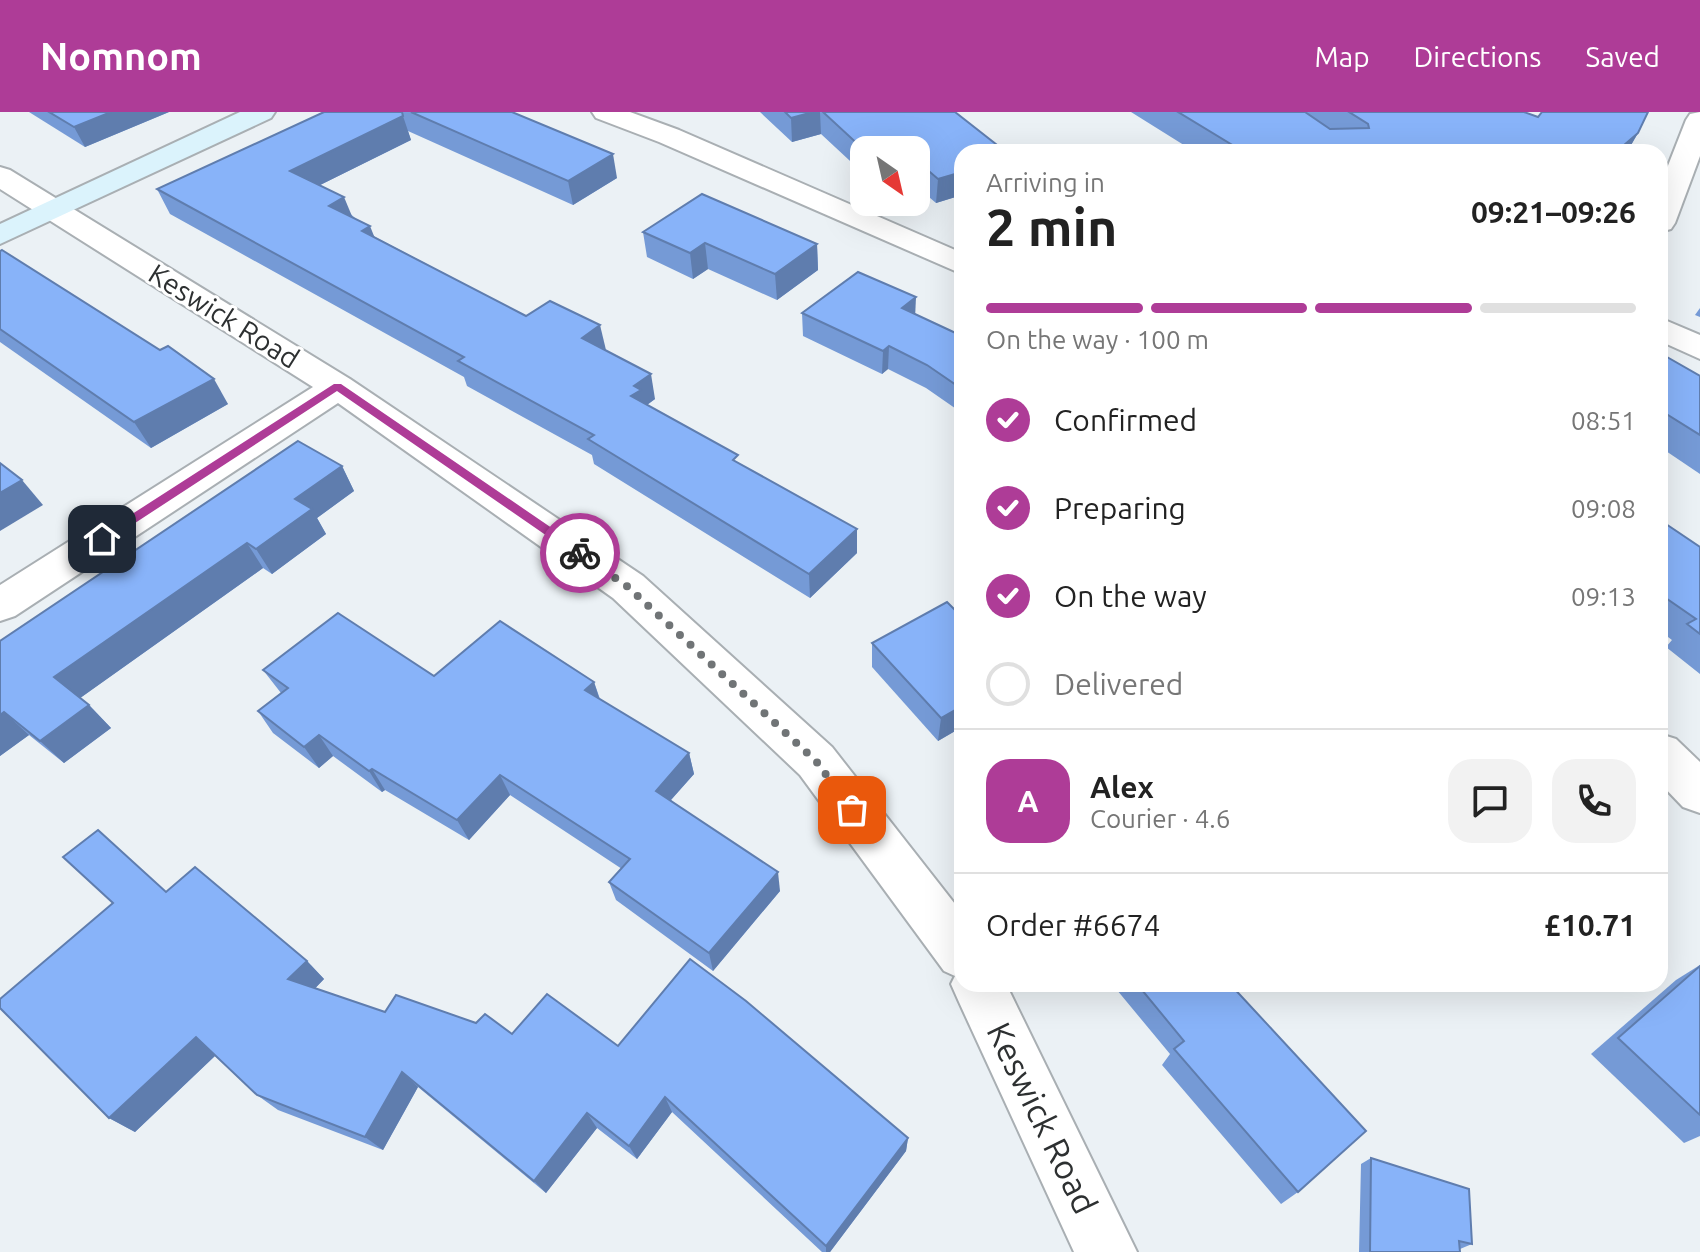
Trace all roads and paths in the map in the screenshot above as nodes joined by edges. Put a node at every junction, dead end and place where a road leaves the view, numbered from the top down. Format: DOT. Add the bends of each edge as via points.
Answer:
graph roads {
  1 [pos="262,112"];
  2 [pos="605,112"];
  3 [pos="694,120"];
  4 [pos="1700,120"];
  5 [pos="669,136"];
  6 [pos="0,176"];
  7 [pos="1668,202"];
  8 [pos="54,209"];
  9 [pos="0,235"];
  10 [pos="954,261"];
  11 [pos="1668,332"];
  12 [pos="1700,349"];
  13 [pos="338,387"];
  14 [pos="0,605"];
  15 [pos="1668,761"];
  16 [pos="1700,793"];
  17 [pos="954,943"];
  18 [pos="982,992"];
  19 [pos="1106,1252"];
  1 -- 8 [label="street"];
  2 -- 5 [label="street"];
  3 -- 5 [label="street"];
  4 -- 7 [label="street"];
  5 -- 10 [label="street"];
  6 -- 8 [label="street, Keswick Road"];
  8 -- 9 [label="street"];
  8 -- 13 [label="street, Keswick Road"];
  11 -- 12 [label="street"];
  13 -- 14 [label="street"];
  13 -- 17 [label="street, Keswick Road" via="628,587 816,761"];
  15 -- 16 [label="street"];
  18 -- 19 [label="street, Keswick Road"];
}
